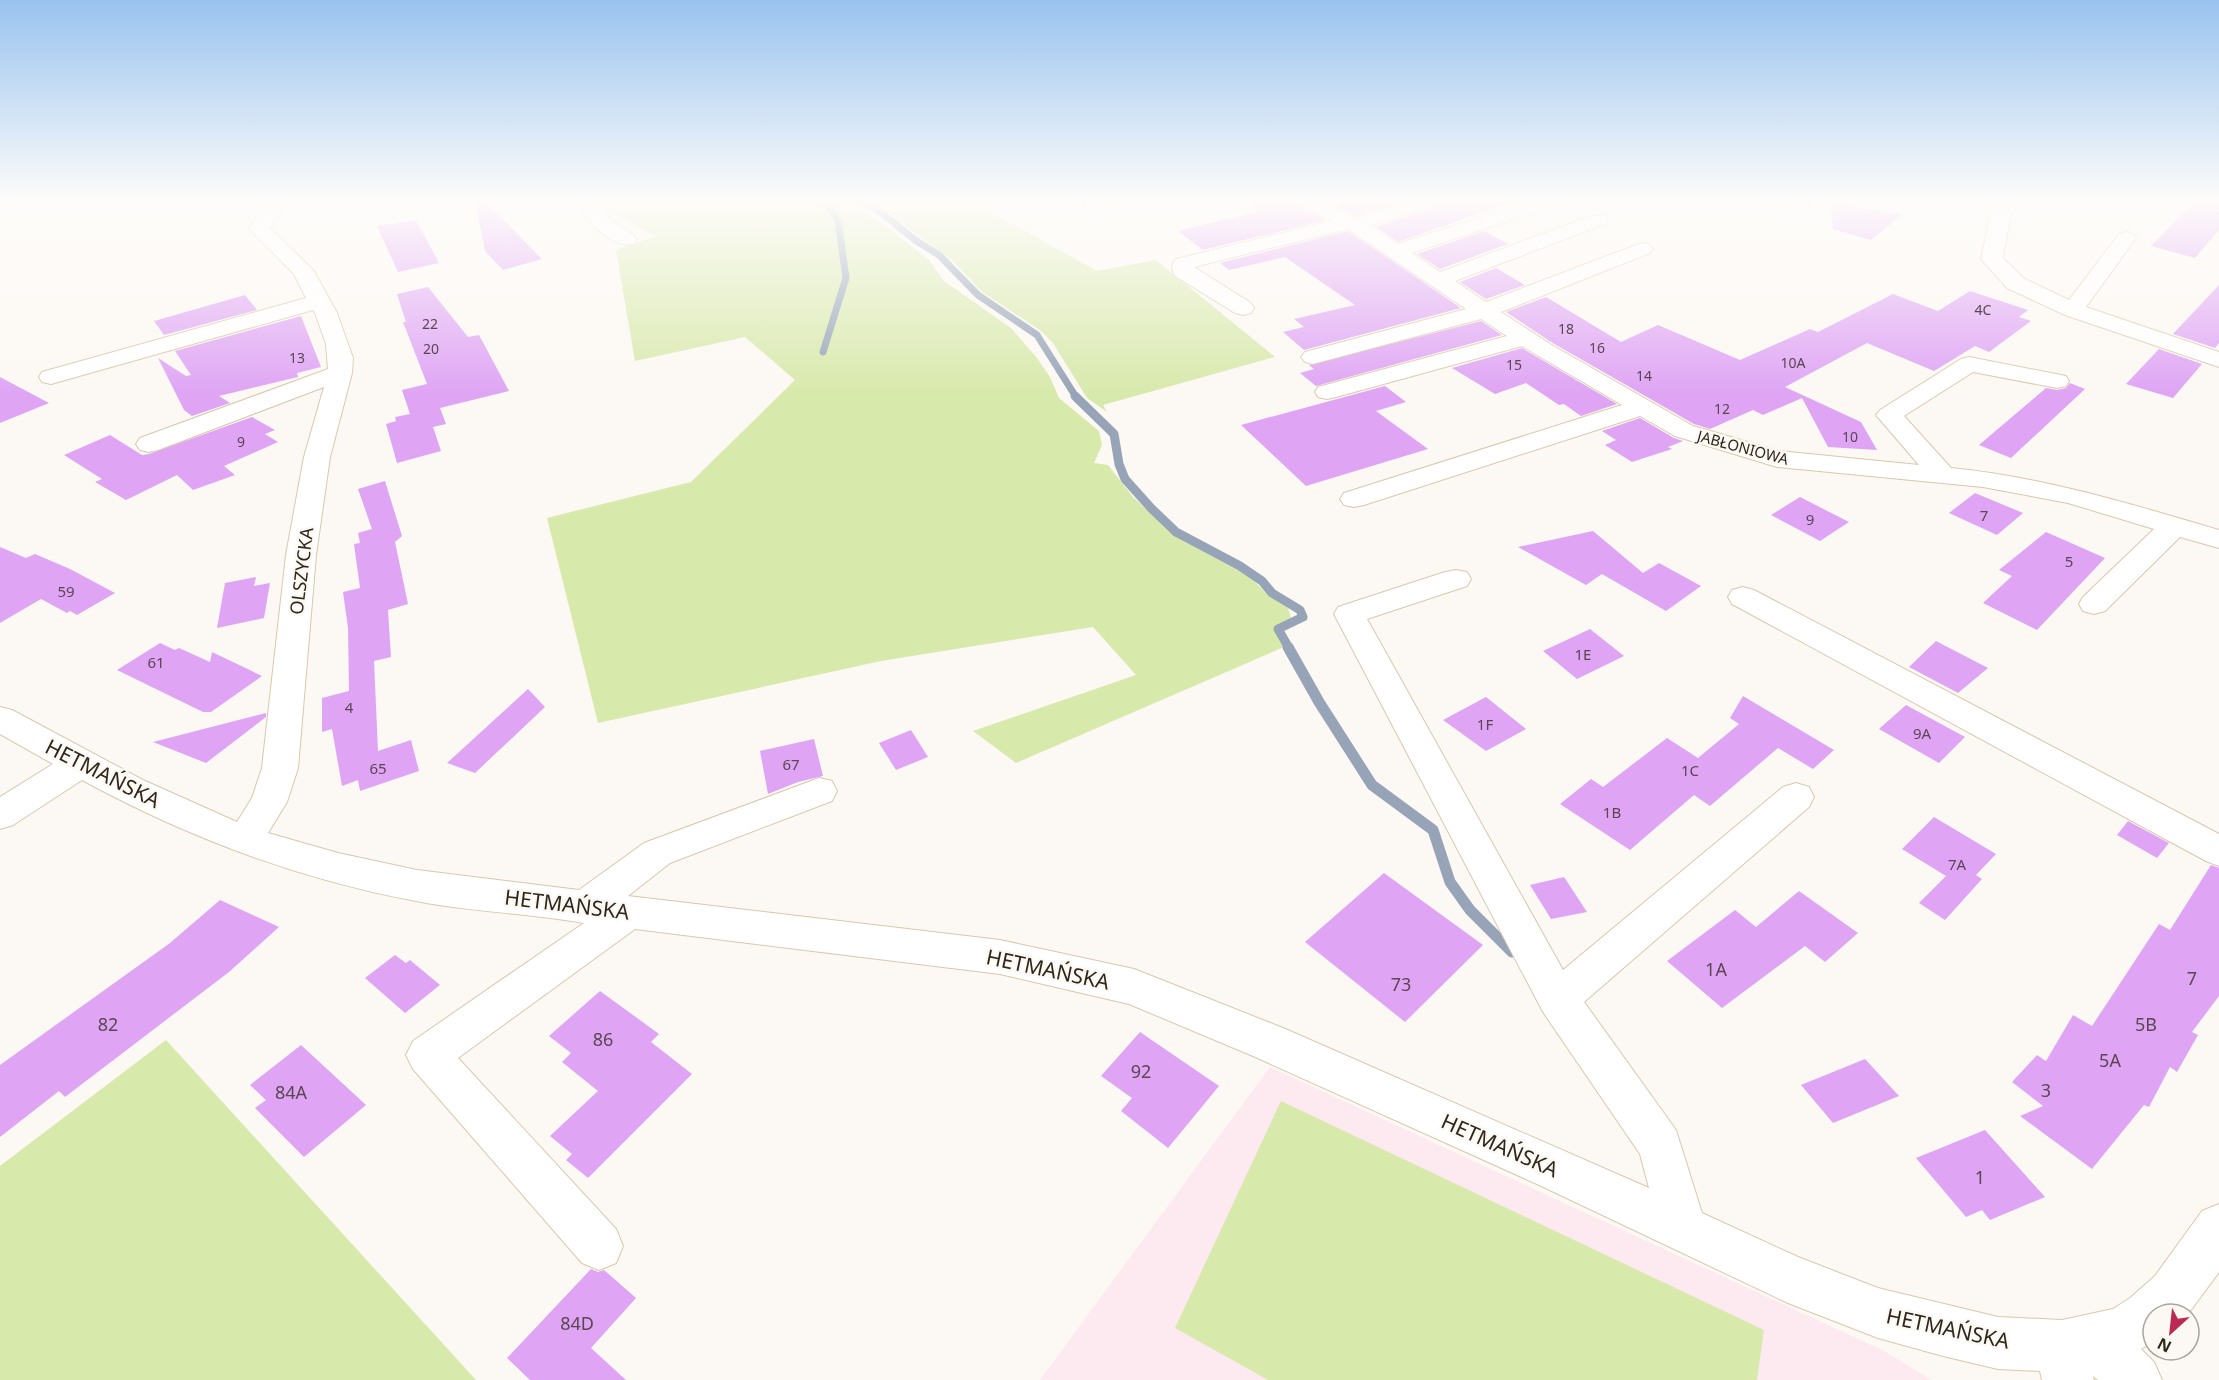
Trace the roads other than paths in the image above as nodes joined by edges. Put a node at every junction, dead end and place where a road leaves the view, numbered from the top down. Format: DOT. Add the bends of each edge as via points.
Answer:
graph roads {
  1 [pos="296,264"];
  2 [pos="1183,264"];
  3 [pos="1415,264"];
  4 [pos="1480,264"];
  5 [pos="1603,264"];
  6 [pos="1997,264"];
  7 [pos="2107,264"];
  8 [pos="1438,280"];
  9 [pos="319,301"];
  10 [pos="1243,308"];
  11 [pos="2073,310"];
  12 [pos="1484,311"];
  13 [pos="1525,338"];
  14 [pos="1313,357"];
  15 [pos="2219,360"];
  16 [pos="340,373"];
  17 [pos="51,377"];
  18 [pos="2057,381"];
  19 [pos="1327,392"];
  20 [pos="1642,407"];
  21 [pos="149,444"];
  22 [pos="1943,475"];
  23 [pos="1354,499"];
  24 [pos="2174,526"];
  25 [pos="2219,539"];
  26 [pos="1456,579"];
  27 [pos="1743,597"];
  28 [pos="2094,604"];
  29 [pos="0,719"];
  30 [pos="82,763"];
  31 [pos="819,791"];
  32 [pos="1796,797"];
  33 [pos="0,815"];
  34 [pos="245,839"];
  35 [pos="2219,850"];
  36 [pos="585,907"];
  37 [pos="629,912"];
  38 [pos="1558,999"];
  39 [pos="2219,1228"];
  40 [pos="1683,1229"];
  41 [pos="599,1246"];
  42 [pos="2074,1356"];
  43 [pos="2136,1380"];
  1 -- 9 [label="street, OLSZYCKA"];
  2 -- 10 [label="street" via="1183,271"];
  3 -- 8 [label="street, JABŁONIOWA"];
  4 -- 8 [label="street"];
  5 -- 12 [label="street"];
  6 -- 11 [label="street" via="2015,282"];
  7 -- 11 [label="street"];
  8 -- 12 [label="street, JABŁONIOWA"];
  9 -- 16 [label="street, OLSZYCKA" via="338,344"];
  9 -- 17 [label="street"];
  11 -- 15 [label="street"];
  12 -- 13 [label="street, JABŁONIOWA"];
  12 -- 14 [label="street"];
  13 -- 19 [label="street"];
  13 -- 20 [label="street, JABŁONIOWA"];
  16 -- 21 [label="street"];
  16 -- 34 [label="street, OLSZYCKA" via="316,457 301,555 280,768 269,802"];
  18 -- 22 [label="street" via="1969,364 1890,415"];
  20 -- 22 [label="street, JABŁONIOWA" via="1684,431 1777,459"];
  20 -- 23 [label="street"];
  22 -- 24 [label="street, JABŁONIOWA" via="2072,496"];
  24 -- 25 [label="street, JABŁONIOWA"];
  24 -- 28 [label="street"];
  26 -- 38 [label="street" via="1349,614"];
  27 -- 35 [label="street"];
  29 -- 30 [label="street, HETMAŃSKA"];
  30 -- 33 [label="street"];
  30 -- 34 [label="street, HETMAŃSKA" via="178,812"];
  31 -- 36 [label="street" via="657,853"];
  32 -- 38 [label="street"];
  34 -- 36 [label="street, HETMAŃSKA" via="341,870 417,886"];
  36 -- 37 [label="street, HETMAŃSKA"];
  37 -- 40 [label="street, HETMAŃSKA" via="1000,957 1134,987 1279,1046"];
  37 -- 41 [label="street" via="428,1055"];
  38 -- 40 [label="street" via="1660,1145"];
  39 -- 42 [label="street, HETMAŃSKA" via="2165,1301 2122,1332"];
  40 -- 42 [label="street, HETMAŃSKA" via="1788,1278 1878,1313 1943,1331"];
  42 -- 43 [label="street"];
}
